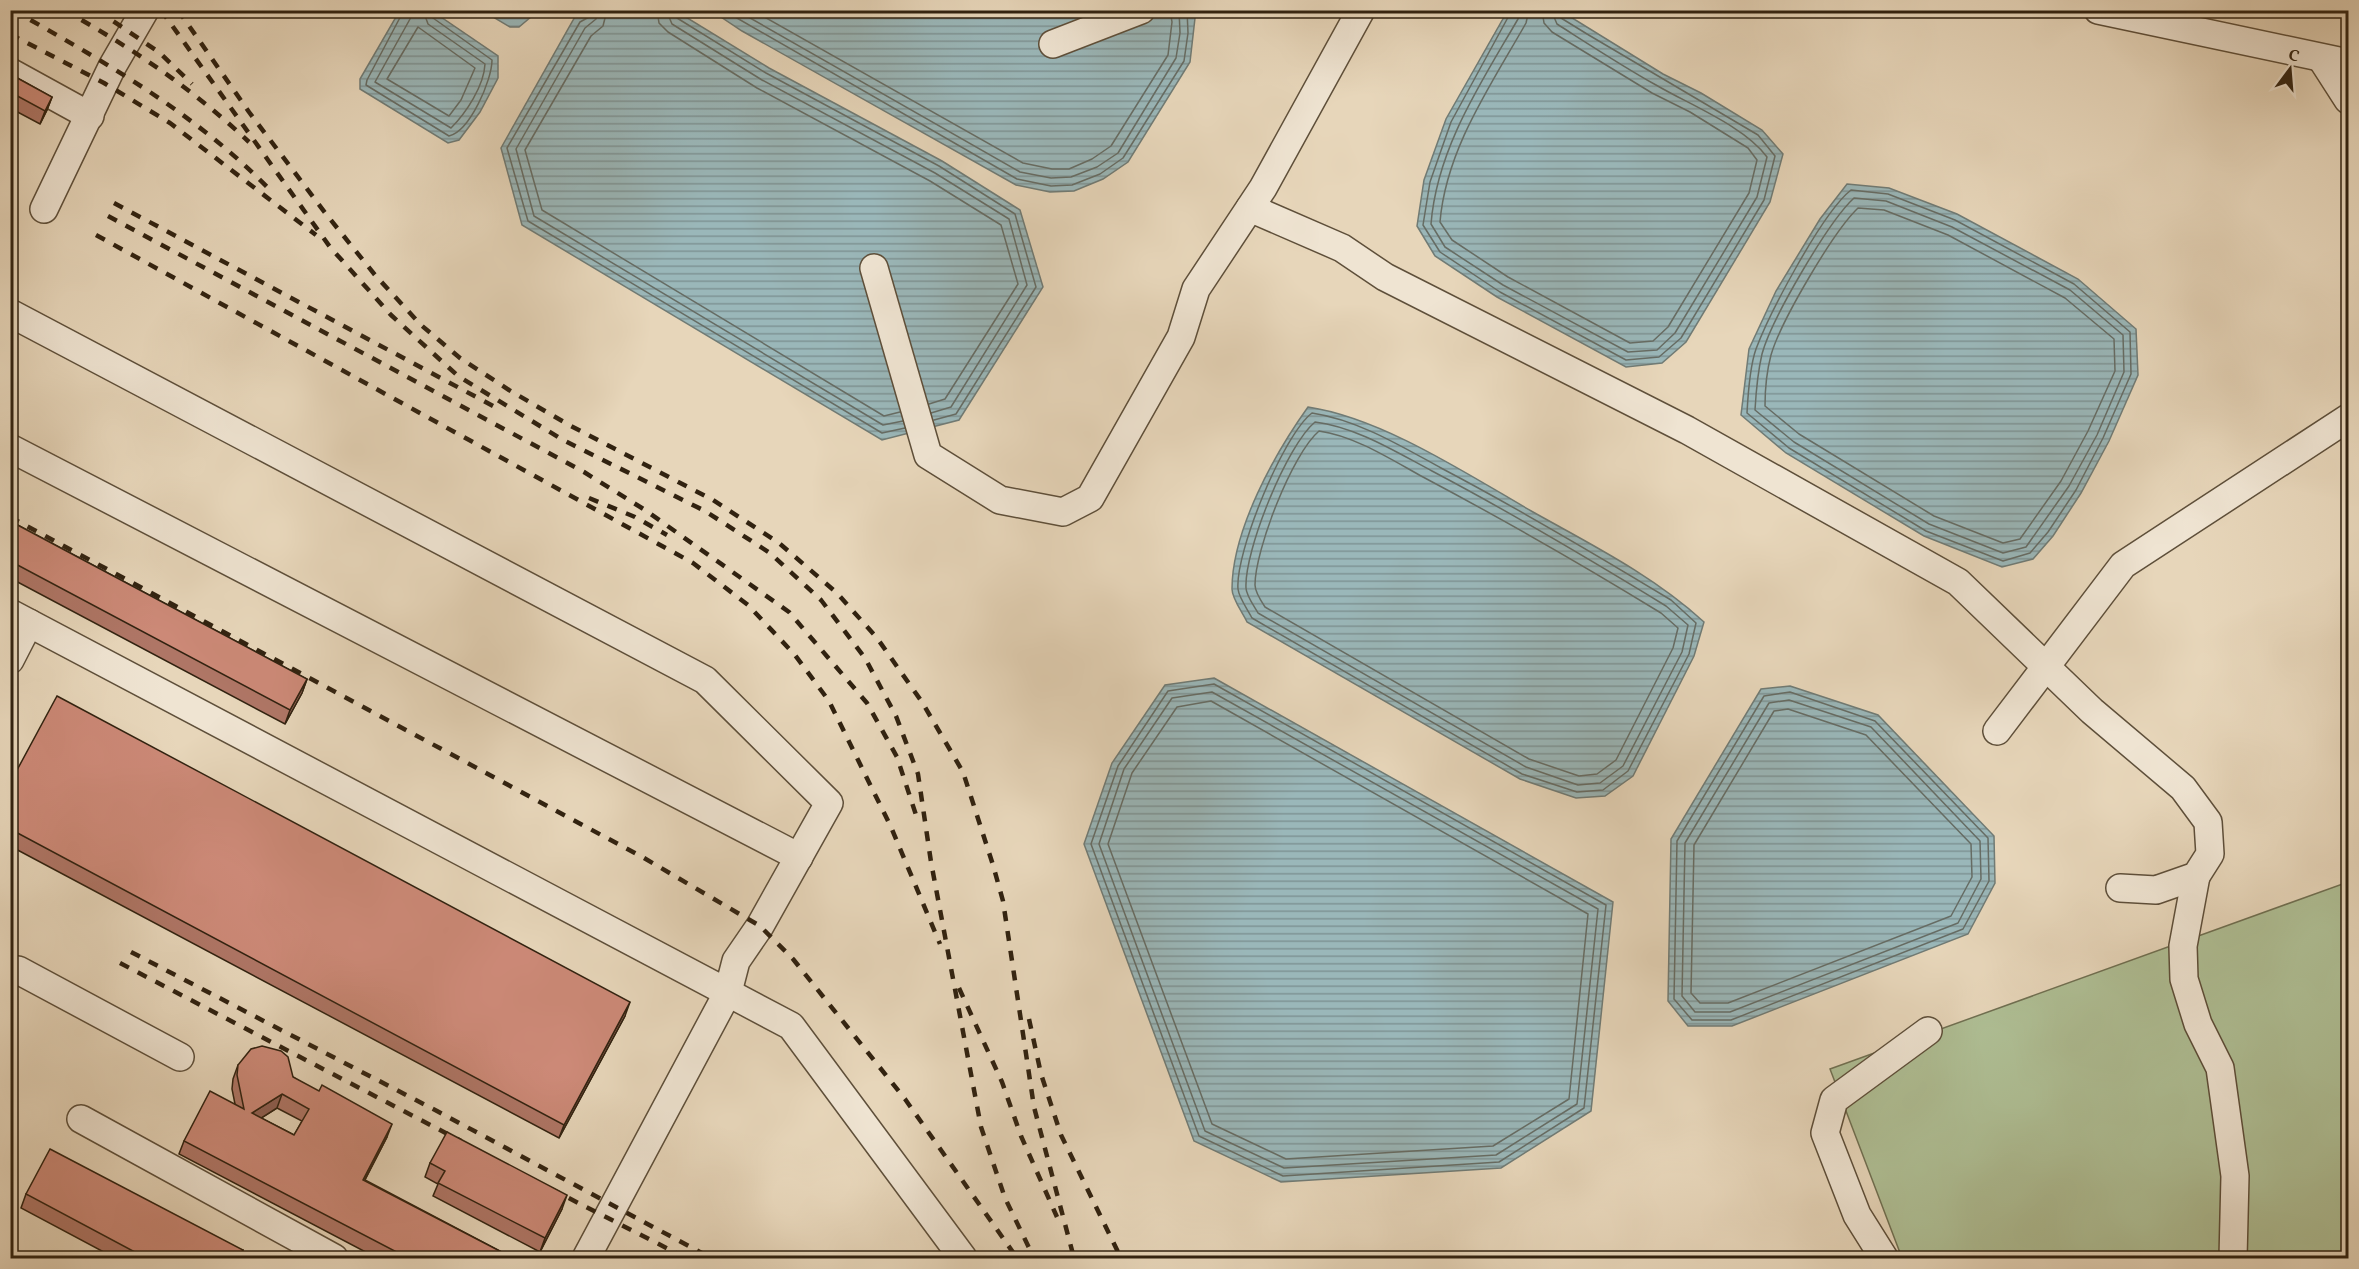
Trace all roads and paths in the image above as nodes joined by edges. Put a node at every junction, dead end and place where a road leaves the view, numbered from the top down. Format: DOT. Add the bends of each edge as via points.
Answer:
graph roads {
  1 [pos="145,10"];
  2 [pos="1141,10"];
  3 [pos="1361,10"];
  4 [pos="2098,10"];
  5 [pos="1053,44"];
  6 [pos="2321,58"];
  7 [pos="2349,63"];
  8 [pos="10,72"];
  9 [pos="2349,100"];
  10 [pos="90,116"];
  11 [pos="1250,208"];
  12 [pos="45,209"];
  13 [pos="874,268"];
  14 [pos="10,313"];
  15 [pos="2349,418"];
  16 [pos="10,448"];
  17 [pos="20,618"];
  18 [pos="10,660"];
  19 [pos="2047,665"];
  20 [pos="1997,731"];
  21 [pos="799,857"];
  22 [pos="2196,876"];
  23 [pos="2120,888"];
  24 [pos="10,970"];
  25 [pos="728,992"];
  26 [pos="1928,1031"];
  27 [pos="180,1057"];
  28 [pos="81,1119"];
  29 [pos="334,1258"];
  30 [pos="586,1258"];
  31 [pos="963,1258"];
  32 [pos="1884,1258"];
  33 [pos="2233,1258"];
  1 -- 10 [label="lane" via="112,67"];
  2 -- 5 [label="lane"];
  3 -- 11 [label="lane"];
  4 -- 6 [label="lane"];
  6 -- 7 [label="lane"];
  6 -- 9 [label="lane"];
  8 -- 10 [label="lane"];
  10 -- 12 [label="lane"];
  11 -- 13 [label="lane" via="1196,289 1181,337 1090,498 1064,512 1000,500 928,455"];
  11 -- 19 [label="lane" via="1342,248 1385,277 1687,430 1958,582"];
  14 -- 21 [label="lane" via="705,680 829,803"];
  15 -- 19 [label="lane" via="2123,565"];
  16 -- 21 [label="lane"];
  17 -- 18 [label="lane"];
  17 -- 25 [label="lane"];
  19 -- 20 [label="lane"];
  19 -- 22 [label="lane" via="2092,711 2183,788 2208,822 2210,855"];
  21 -- 25 [label="lane" via="736,960"];
  22 -- 23 [label="lane" via="2156,890"];
  22 -- 33 [label="lane" via="2183,946 2184,979 2198,1024 2220,1068 2235,1176"];
  24 -- 27 [label="lane" via="18,970"];
  25 -- 30 [label="lane"];
  25 -- 31 [label="lane" via="791,1026"];
  26 -- 32 [label="lane" via="1834,1100 1825,1132 1857,1215"];
  28 -- 29 [label="lane"];
}
